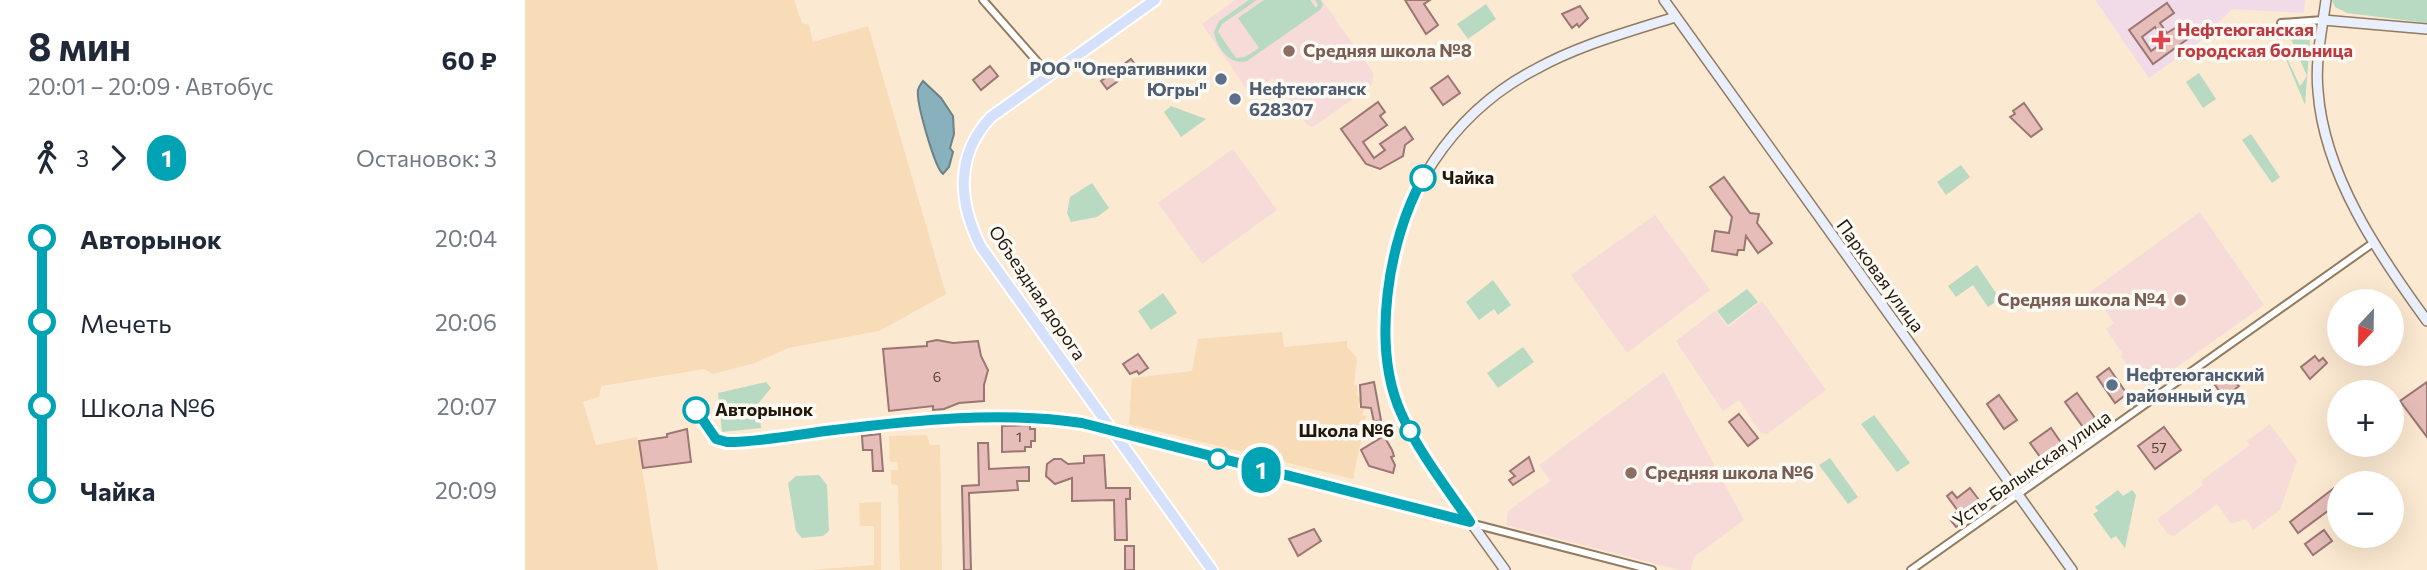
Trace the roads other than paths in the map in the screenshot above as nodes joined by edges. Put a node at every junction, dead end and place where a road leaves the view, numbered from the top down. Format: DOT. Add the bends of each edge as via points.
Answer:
graph roads {
  1 [pos="983,0"];
  2 [pos="1155,0"];
  3 [pos="1664,0"];
  4 [pos="2326,0"];
  5 [pos="1675,16"];
  6 [pos="2323,20"];
  7 [pos="2281,23"];
  8 [pos="2427,29"];
  9 [pos="1049,75"];
  10 [pos="2373,243"];
  11 [pos="2427,321"];
  12 [pos="692,404"];
  13 [pos="1111,430"];
  14 [pos="2019,496"];
  15 [pos="1470,522"];
  16 [pos="1212,570"];
  17 [pos="1505,570"];
  18 [pos="1652,570"];
  19 [pos="1911,570"];
  20 [pos="2072,570"];
  1 -- 9 [label="street"];
  2 -- 9 [label="main road, Объездная дорога"];
  3 -- 5 [label="main road, Парковая улица"];
  4 -- 6 [label="main road"];
  5 -- 14 [label="main road, Парковая улица"];
  5 -- 15 [label="main road" via="1568,54 1503,89 1463,124 1436,156 1405,217 1390,280 1390,376 1408,427"];
  6 -- 7 [label="street"];
  6 -- 8 [label="main road"];
  6 -- 10 [label="main road" via="2317,79 2323,123"];
  9 -- 13 [label="main road, Объездная дорога" via="991,117 977,133 964,165 966,207 981,247"];
  10 -- 11 [label="main road"];
  10 -- 14 [label="street, Усть-Балыкская улица"];
  12 -- 13 [label="street" via="716,439 727,442 986,417 1057,419"];
  13 -- 15 [label="street"];
  13 -- 16 [label="main road, Объездная дорога"];
  14 -- 19 [label="street, Усть-Балыкская улица"];
  14 -- 20 [label="main road, Парковая улица"];
  15 -- 17 [label="main road"];
  15 -- 18 [label="street"];
}
